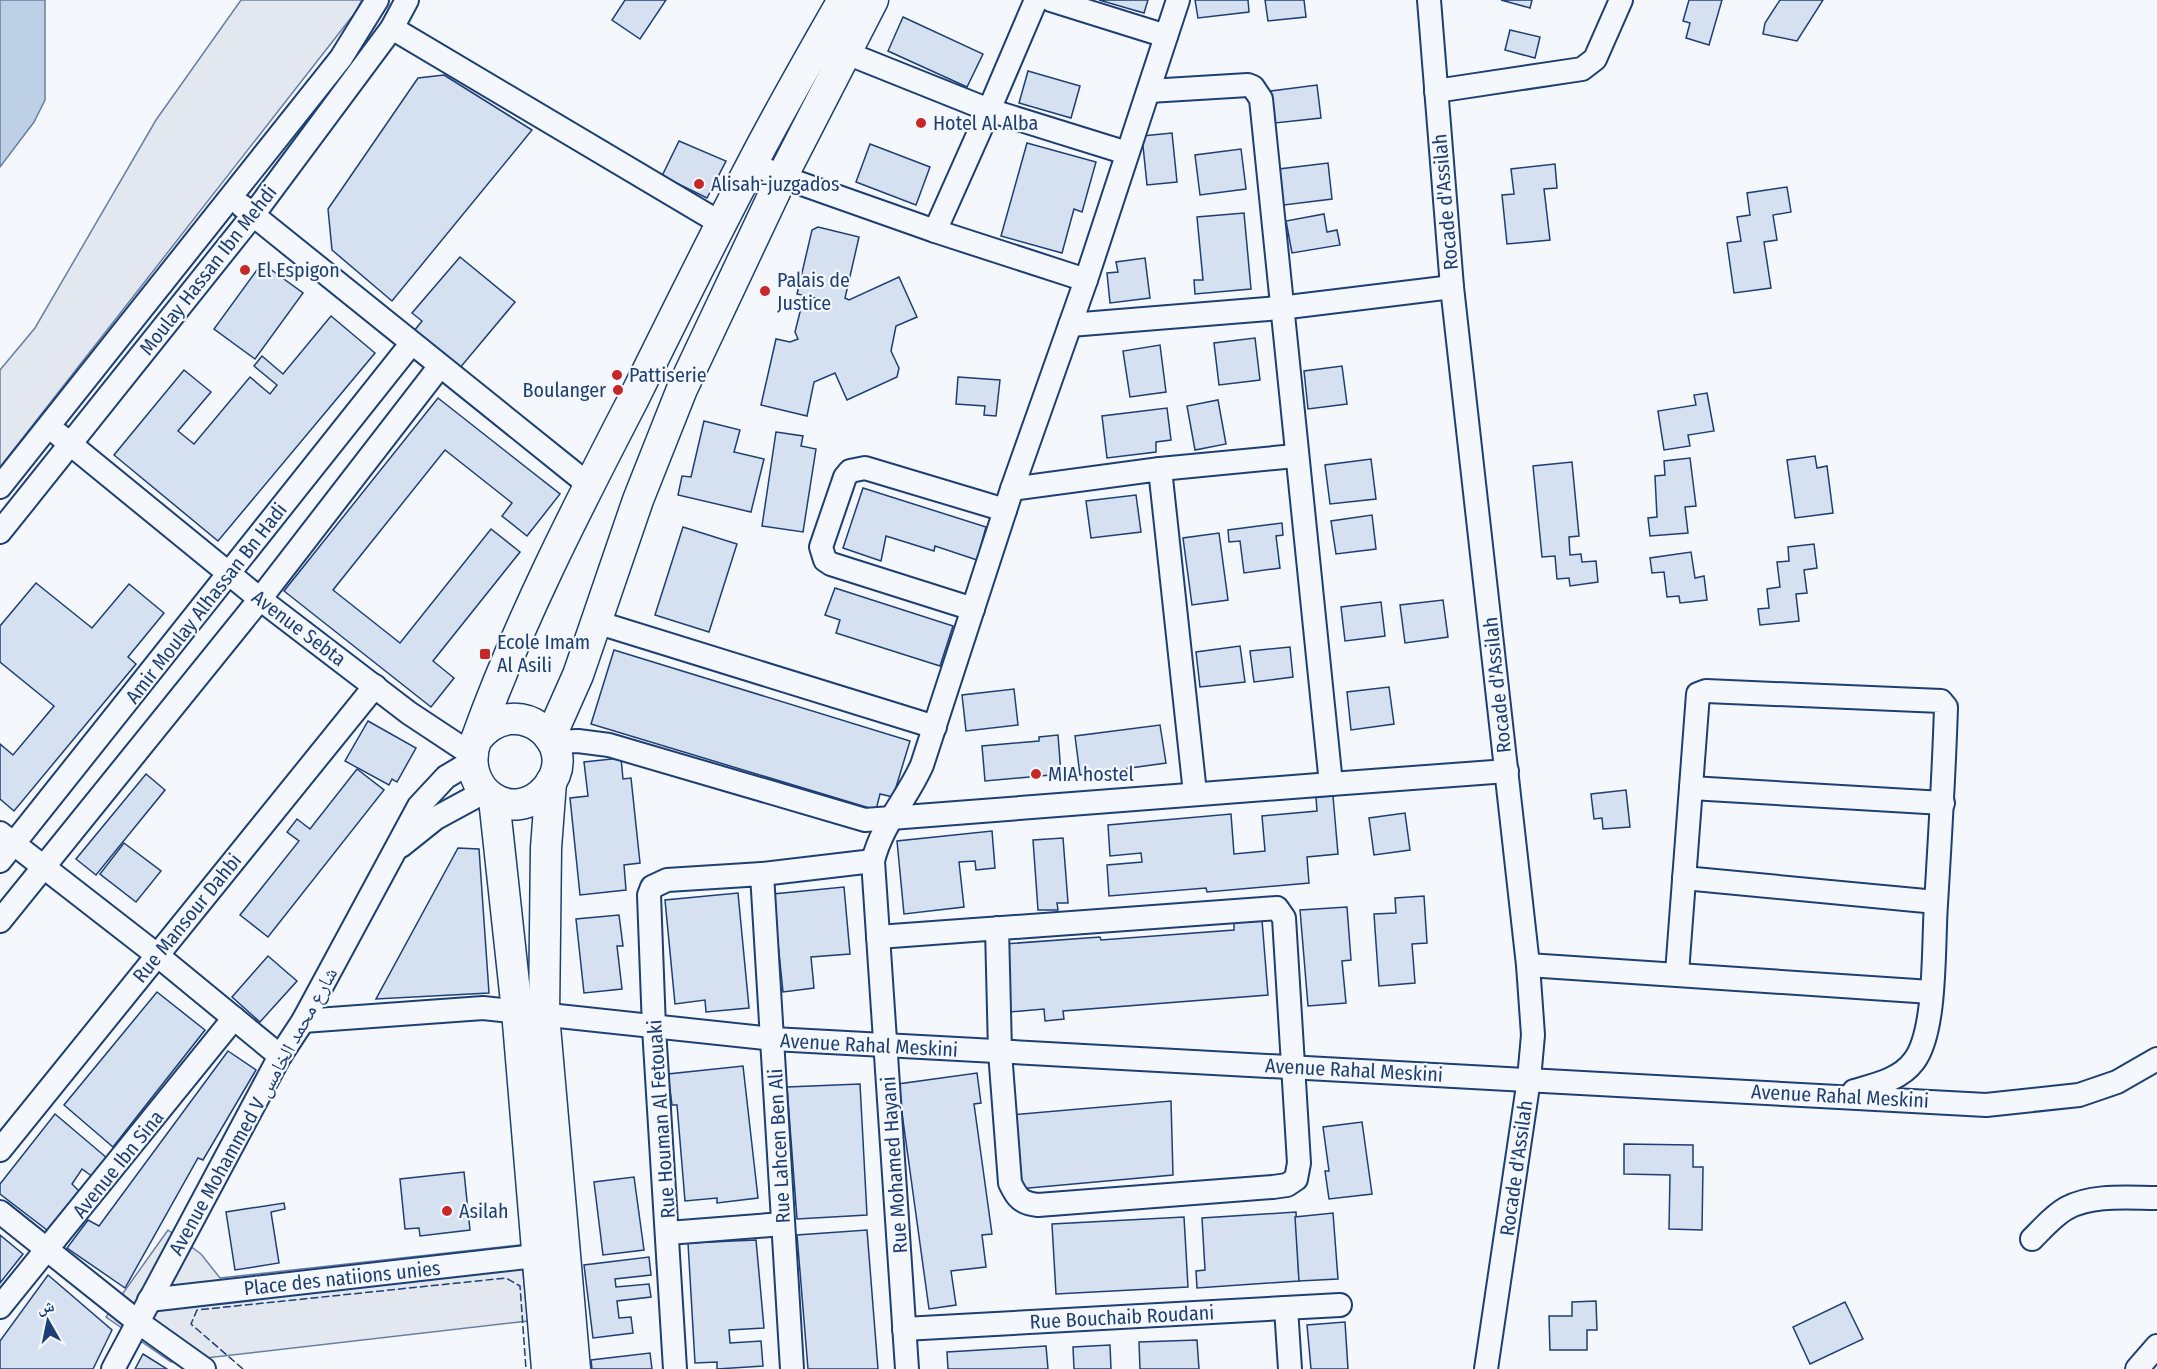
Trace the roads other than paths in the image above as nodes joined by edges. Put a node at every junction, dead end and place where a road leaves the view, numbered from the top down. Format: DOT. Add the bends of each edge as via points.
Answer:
graph roads {
  1 [pos="376,0"];
  2 [pos="407,0"];
  3 [pos="843,0"];
  4 [pos="873,0"];
  5 [pos="1036,0"];
  6 [pos="1051,0"];
  7 [pos="1178,0"];
  8 [pos="1429,0"];
  9 [pos="1621,0"];
  10 [pos="392,28"];
  11 [pos="1166,36"];
  12 [pos="844,52"];
  13 [pos="1149,91"];
  14 [pos="1436,91"];
  15 [pos="988,110"];
  16 [pos="1127,153"];
  17 [pos="752,163"];
  18 [pos="782,177"];
  19 [pos="230,196"];
  20 [pos="253,215"];
  21 [pos="722,224"];
  22 [pos="935,231"];
  23 [pos="1086,280"];
  24 [pos="1452,287"];
  25 [pos="1280,308"];
  26 [pos="1070,325"];
  27 [pos="411,344"];
  28 [pos="440,366"];
  29 [pos="48,425"];
  30 [pos="69,444"];
  31 [pos="1295,456"];
  32 [pos="1160,469"];
  33 [pos="589,485"];
  34 [pos="0,486"];
  35 [pos="1008,500"];
  36 [pos="0,532"];
  37 [pos="229,574"];
  38 [pos="260,599"];
  39 [pos="973,609"];
  40 [pos="596,622"];
  41 [pos="375,686"];
  42 [pos="935,727"];
  43 [pos="552,740"];
  44 [pos="473,752"];
  45 [pos="1507,771"];
  46 [pos="551,782"];
  47 [pos="1331,784"];
  48 [pos="1691,788"];
  49 [pos="1195,793"];
  50 [pos="489,795"];
  51 [pos="1943,803"];
  52 [pos="889,820"];
  53 [pos="5,846"];
  54 [pos="393,854"];
  55 [pos="873,861"];
  56 [pos="43,868"];
  57 [pos="762,874"];
  58 [pos="1684,878"];
  59 [pos="1936,902"];
  60 [pos="0,921"];
  61 [pos="997,928"];
  62 [pos="878,937"];
  63 [pos="157,955"];
  64 [pos="1528,964"];
  65 [pos="1677,973"];
  66 [pos="1931,992"];
  67 [pos="531,1013"];
  68 [pos="234,1018"];
  69 [pos="303,1021"];
  70 [pos="654,1028"];
  71 [pos="773,1039"];
  72 [pos="886,1046"];
  73 [pos="1000,1052"];
  74 [pos="280,1056"];
  75 [pos="2157,1059"];
  76 [pos="1294,1066"];
  77 [pos="1529,1079"];
  78 [pos="1841,1095"];
  79 [pos="0,1150"];
  80 [pos="2157,1198"];
  81 [pos="0,1212"];
  82 [pos="783,1224"];
  83 [pos="668,1233"];
  84 [pos="2032,1239"];
  85 [pos="48,1251"];
  86 [pos="536,1256"];
  87 [pos="149,1300"];
  88 [pos="1340,1305"];
  89 [pos="0,1307"];
  90 [pos="1286,1308"];
  91 [pos="138,1322"];
  92 [pos="904,1329"];
  93 [pos="2157,1346"];
  94 [pos="113,1369"];
  95 [pos="204,1369"];
  96 [pos="547,1369"];
  97 [pos="575,1369"];
  98 [pos="675,1369"];
  99 [pos="792,1369"];
  100 [pos="907,1369"];
  101 [pos="1290,1369"];
  102 [pos="1486,1369"];
  103 [pos="2137,1369"];
  1 -- 19 [label="street, Moulay Hassan Ibn Mehdi" via="341,58"];
  2 -- 10 [label="street, Moulay Hassan Ibn Mehdi"];
  3 -- 17 [label="main road"];
  4 -- 12 [label="main road"];
  5 -- 15 [label="street"];
  6 -- 11 [label="street"];
  7 -- 11 [label="street, Rue Mohamed Hayani"];
  8 -- 14 [label="street, Rocade d'Assilah"];
  9 -- 14 [label="street" via="1595,59 1582,69"];
  10 -- 20 [label="street, Moulay Hassan Ibn Mehdi"];
  10 -- 21 [label="street"];
  11 -- 13 [label="street, Rue Mohamed Hayani"];
  12 -- 15 [label="street"];
  12 -- 18 [label="main road"];
  13 -- 16 [label="street, Rue Mohamed Hayani"];
  13 -- 25 [label="street" via="1242,84 1258,93"];
  14 -- 24 [label="street, Rocade d'Assilah"];
  15 -- 16 [label="street"];
  15 -- 22 [label="street"];
  16 -- 23 [label="street, Rue Mohamed Hayani"];
  17 -- 18 [label="street"];
  17 -- 21 [label="main road"];
  18 -- 22 [label="street"];
  18 -- 40 [label="main road" via="682,388"];
  19 -- 20 [label="street"];
  19 -- 29 [label="street, Moulay Hassan Ibn Mehdi"];
  20 -- 27 [label="street"];
  20 -- 30 [label="street, Moulay Hassan Ibn Mehdi"];
  21 -- 33 [label="main road"];
  22 -- 23 [label="street"];
  23 -- 26 [label="street, Rue Mohamed Hayani"];
  24 -- 25 [label="street"];
  24 -- 45 [label="street, Rocade d'Assilah"];
  25 -- 26 [label="street"];
  25 -- 31 [label="street"];
  26 -- 35 [label="street, Rue Mohamed Hayani"];
  27 -- 28 [label="street"];
  27 -- 37 [label="street, Amir Moulay Alhassan Bn Hadi"];
  28 -- 33 [label="street"];
  28 -- 38 [label="street"];
  29 -- 30 [label="street, Avenue Sebta"];
  29 -- 34 [label="street, Moulay Hassan Ibn Mehdi"];
  30 -- 36 [label="street, Moulay Hassan Ibn Mehdi"];
  30 -- 37 [label="street, Avenue Sebta"];
  31 -- 32 [label="street"];
  31 -- 47 [label="street"];
  32 -- 35 [label="street"];
  32 -- 49 [label="street"];
  33 -- 44 [label="main road" via="501,674"];
  35 -- 39 [label="street, Rue Mohamed Hayani"];
  35 -- 39 [label="street" via="856,468 845,477 821,547 825,560 831,564"];
  37 -- 38 [label="street, Avenue Sebta"];
  37 -- 53 [label="street, Amir Moulay Alhassan Bn Hadi"];
  38 -- 41 [label="street, Avenue Sebta"];
  38 -- 56 [label="street"];
  39 -- 42 [label="street, Rue Mohamed Hayani"];
  40 -- 42 [label="street"];
  40 -- 43 [label="main road"];
  41 -- 44 [label="street, Avenue Sebta"];
  41 -- 63 [label="street, Rue Mansour Dahbi"];
  42 -- 52 [label="street, Rue Mohamed Hayani" via="916,780"];
  43 -- 44 [label="main road" via="531,721 519,718 494,723"];
  43 -- 46 [label="main road" via="557,762"];
  43 -- 52 [label="street" via="609,745 849,816"];
  44 -- 50 [label="main road" via="472,773"];
  44 -- 54 [label="street, Avenue Mohammed V شارع محمد الخامس" via="434,788 406,826"];
  45 -- 47 [label="street"];
  45 -- 64 [label="street, Rocade d'Assilah"];
  46 -- 50 [label="main road" via="545,791 526,802 504,803"];
  46 -- 67 [label="main road"];
  47 -- 49 [label="street"];
  48 -- 51 [label="street"];
  48 -- 51 [label="street" via="1696,697 1702,692 1938,699 1946,707"];
  48 -- 58 [label="street"];
  49 -- 52 [label="street"];
  50 -- 54 [label="street" via="436,818"];
  50 -- 67 [label="main road"];
  51 -- 59 [label="street"];
  52 -- 55 [label="street, Rue Mohamed Hayani"];
  53 -- 56 [label="street"];
  54 -- 69 [label="street, Avenue Mohammed V شارع محمد الخامس"];
  55 -- 57 [label="street"];
  55 -- 62 [label="street, Rue Mohamed Hayani"];
  56 -- 60 [label="street"];
  56 -- 63 [label="street"];
  57 -- 70 [label="street, Rue Houman Al Fetouaki" via="667,880 652,887 649,895"];
  57 -- 71 [label="street, Rue Lahcen Ben Ali"];
  58 -- 59 [label="street"];
  58 -- 65 [label="street"];
  59 -- 66 [label="street"];
  61 -- 62 [label="street"];
  61 -- 73 [label="street"];
  61 -- 76 [label="street" via="1277,908 1284,918"];
  62 -- 72 [label="street, Rue Mohamed Hayani"];
  63 -- 68 [label="street"];
  63 -- 79 [label="street, Rue Mansour Dahbi"];
  64 -- 65 [label="street"];
  64 -- 77 [label="street, Rocade d'Assilah" via="1533,1035"];
  65 -- 66 [label="street"];
  66 -- 78 [label="street" via="1924,1040 1915,1060 1887,1081"];
  67 -- 69 [label="street, Avenue Rahal Meskini" via="462,1008"];
  67 -- 70 [label="street, Avenue Rahal Meskini"];
  67 -- 86 [label="main road"];
  67 -- 97 [label="main road"];
  68 -- 74 [label="street"];
  68 -- 85 [label="street, Avenue Ibn Sina"];
  69 -- 74 [label="street, Avenue Mohammed V شارع محمد الخامس"];
  70 -- 71 [label="street, Avenue Rahal Meskini"];
  70 -- 83 [label="street, Rue Houman Al Fetouaki"];
  71 -- 72 [label="street, Avenue Rahal Meskini"];
  71 -- 82 [label="street, Rue Lahcen Ben Ali"];
  72 -- 73 [label="street, Avenue Rahal Meskini"];
  72 -- 92 [label="street, Rue Mohamed Hayani"];
  73 -- 76 [label="street, Avenue Rahal Meskini"];
  73 -- 76 [label="street" via="1010,1183 1024,1203 1038,1205 1274,1187 1292,1182 1299,1173"];
  74 -- 87 [label="street, Avenue Mohammed V شارع محمد الخامس"];
  75 -- 78 [label="street, Avenue Rahal Meskini" via="2117,1082 2079,1095 2035,1102 1986,1105"];
  76 -- 77 [label="street, Avenue Rahal Meskini"];
  77 -- 78 [label="street, Avenue Rahal Meskini"];
  77 -- 102 [label="street, Rocade d'Assilah"];
  80 -- 84 [label="street" via="2087,1201 2068,1207"];
  81 -- 85 [label="street"];
  82 -- 83 [label="street"];
  82 -- 99 [label="street, Rue Lahcen Ben Ali"];
  83 -- 98 [label="street, Rue Houman Al Fetouaki"];
  85 -- 89 [label="street, Avenue Ibn Sina"];
  85 -- 91 [label="street"];
  86 -- 87 [label="street, Place des natiions unies"];
  86 -- 96 [label="main road"];
  87 -- 91 [label="street, Avenue Mohammed V شارع محمد الخامس"];
  88 -- 90 [label="street, Rue Bouchaib Roudani"];
  90 -- 92 [label="street, Rue Bouchaib Roudani"];
  90 -- 101 [label="street"];
  91 -- 94 [label="street, Avenue Mohammed V شارع محمد الخامس"];
  91 -- 95 [label="street"];
  92 -- 100 [label="street, Rue Mohamed Hayani"];
  93 -- 103 [label="street"];
}
